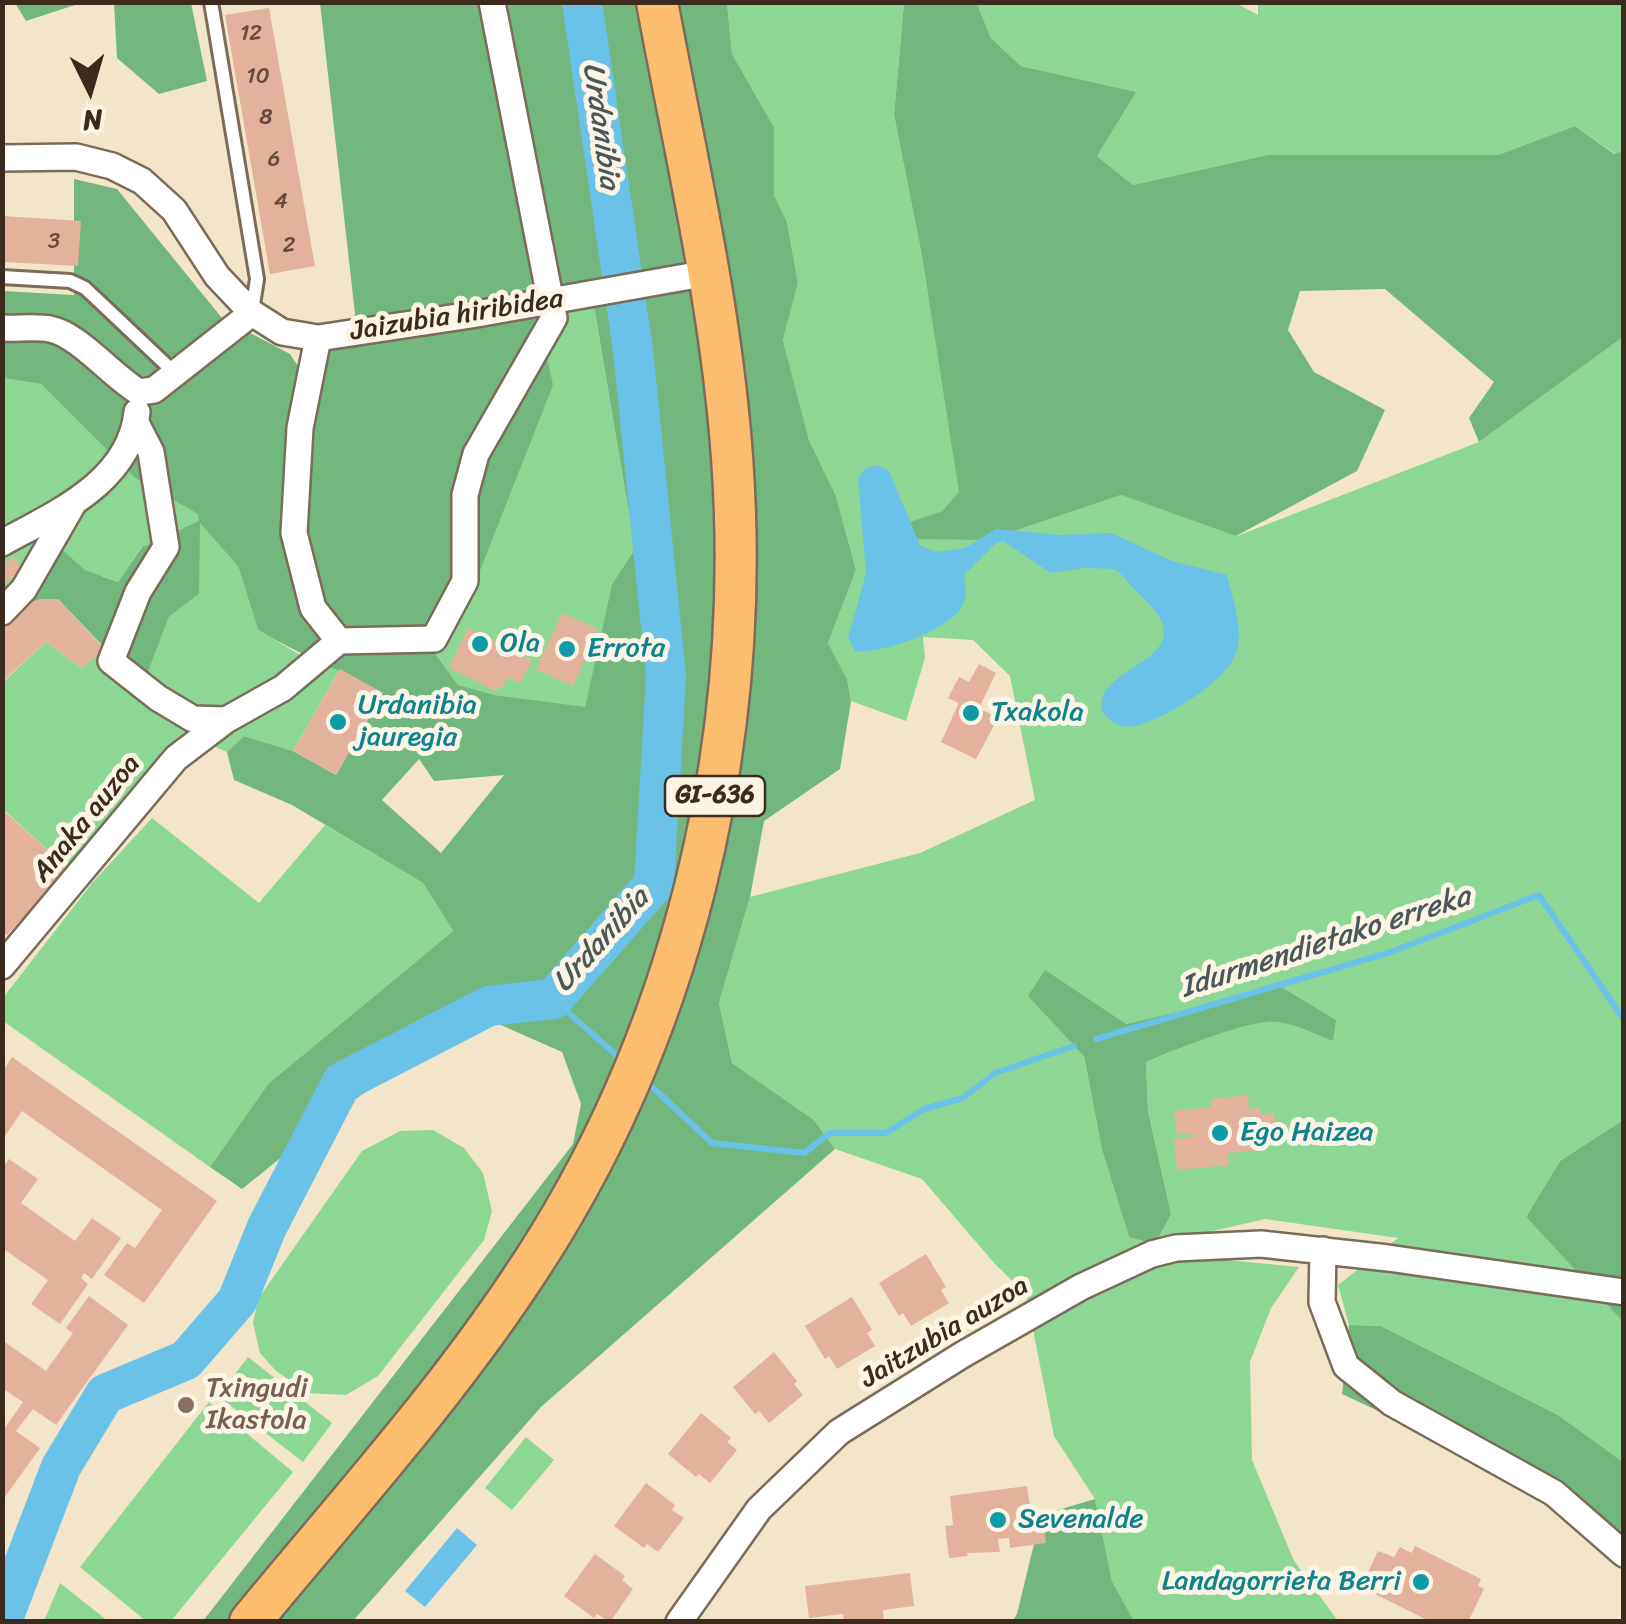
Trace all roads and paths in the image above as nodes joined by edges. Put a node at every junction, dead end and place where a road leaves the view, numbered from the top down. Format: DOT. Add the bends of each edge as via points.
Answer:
graph roads {
  1 [pos="210,2"];
  2 [pos="492,2"];
  3 [pos="657,2"];
  4 [pos="2,158"];
  5 [pos="708,273"];
  6 [pos="2,277"];
  7 [pos="551,300"];
  8 [pos="252,312"];
  9 [pos="2,328"];
  10 [pos="318,338"];
  11 [pos="176,374"];
  12 [pos="140,392"];
  13 [pos="136,424"];
  14 [pos="73,504"];
  15 [pos="2,543"];
  16 [pos="2,612"];
  17 [pos="339,641"];
  18 [pos="226,720"];
  19 [pos="2,966"];
  20 [pos="1324,1250"];
  21 [pos="1624,1292"];
  22 [pos="1624,1554"];
  23 [pos="250,1622"];
  24 [pos="679,1622"];
  1 -- 8 [label="lane" via="258,279"];
  2 -- 7 [label="street"];
  3 -- 5 [label="main road, GI-636"];
  4 -- 8 [label="street, Jaizubia hiribidea" via="76,157 142,181 174,210 217,276"];
  5 -- 7 [label="street, Jaizubia hiribidea"];
  5 -- 23 [label="main road, GI-636" via="732,452 733,664 714,803 665,989 600,1144 522,1280 460,1366"];
  6 -- 11 [label="lane" via="70,281 84,288"];
  7 -- 10 [label="street, Jaizubia hiribidea"];
  7 -- 17 [label="street" via="554,318 476,454 465,495 465,581 434,639"];
  8 -- 10 [label="street, Jaizubia hiribidea" via="282,332"];
  8 -- 11 [label="street"];
  9 -- 12 [label="street" via="67,335"];
  10 -- 17 [label="street" via="300,428 294,533 314,608"];
  11 -- 12 [label="street"];
  12 -- 13 [label="street"];
  13 -- 14 [label="street" via="113,472"];
  13 -- 18 [label="street" via="151,452 166,548 138,592 111,662 193,719"];
  14 -- 15 [label="street"];
  14 -- 16 [label="street" via="24,589"];
  17 -- 18 [label="street, Anaka auzoa" via="283,688"];
  18 -- 19 [label="street, Anaka auzoa" via="176,758"];
  20 -- 21 [label="street, Jaitzubia auzoa"];
  20 -- 22 [label="street" via="1322,1302 1346,1366 1392,1403 1554,1493"];
  20 -- 24 [label="street, Jaitzubia auzoa" via="1261,1244 1152,1254 962,1355 839,1432 759,1508"];
}
